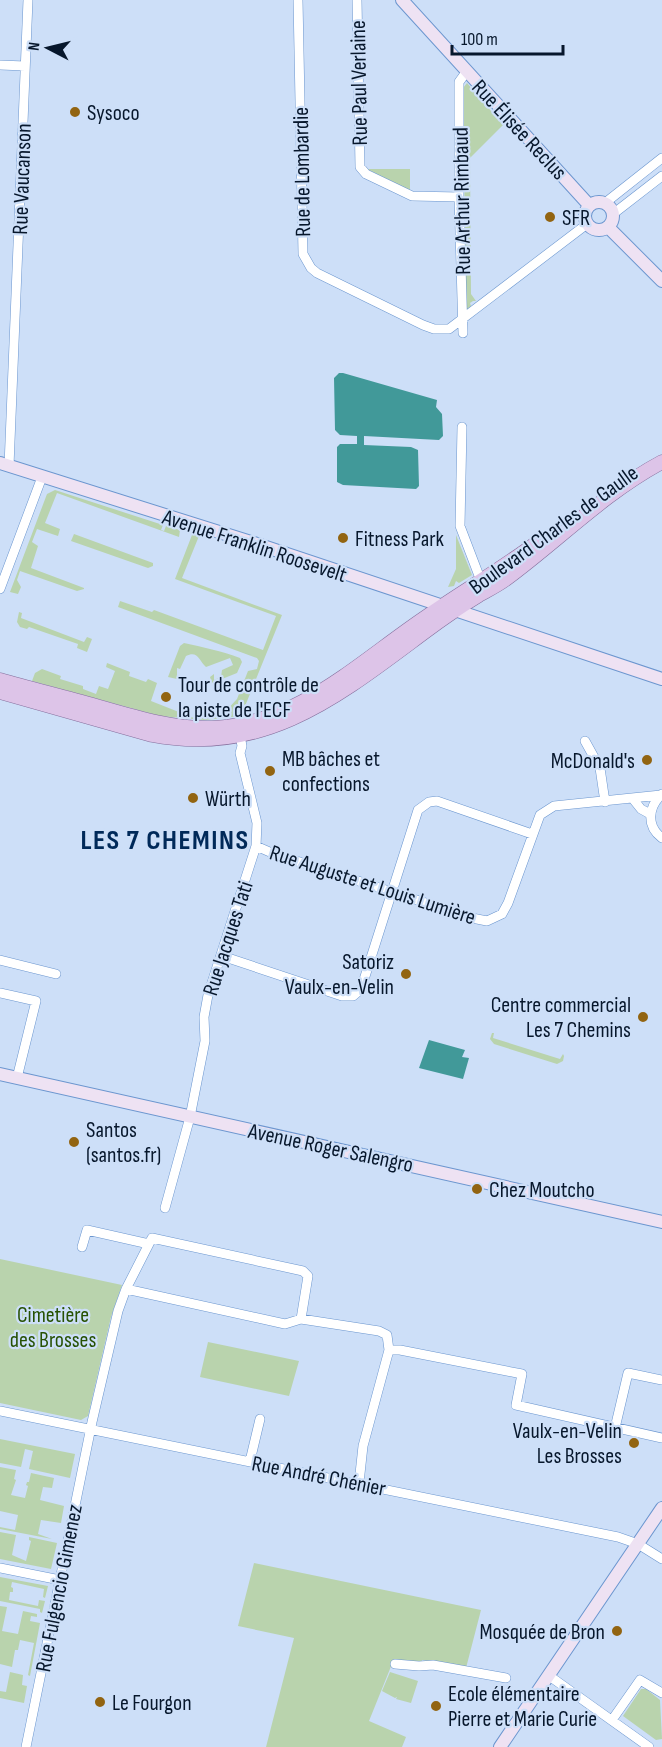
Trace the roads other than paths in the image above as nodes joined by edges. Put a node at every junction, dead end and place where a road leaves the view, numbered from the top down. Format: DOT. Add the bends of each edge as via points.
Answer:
graph roads {
  1 [pos="28,0"];
  2 [pos="298,0"];
  3 [pos="357,0"];
  4 [pos="402,0"];
  5 [pos="0,65"];
  6 [pos="26,66"];
  7 [pos="466,71"];
  8 [pos="662,158"];
  9 [pos="662,176"];
  10 [pos="459,197"];
  11 [pos="605,202"];
  12 [pos="589,205"];
  13 [pos="613,214"];
  14 [pos="587,224"];
  15 [pos="608,227"];
  16 [pos="662,281"];
  17 [pos="463,320"];
  18 [pos="463,333"];
  19 [pos="462,427"];
  20 [pos="662,453"];
  21 [pos="662,462"];
  22 [pos="4,465"];
  23 [pos="42,477"];
  24 [pos="482,580"];
  25 [pos="0,589"];
  26 [pos="450,608"];
  27 [pos="510,627"];
  28 [pos="662,670"];
  29 [pos="662,679"];
  30 [pos="0,680"];
  31 [pos="0,692"];
  32 [pos="240,736"];
  33 [pos="585,741"];
  34 [pos="661,795"];
  35 [pos="633,799"];
  36 [pos="605,802"];
  37 [pos="650,814"];
  38 [pos="532,834"];
  39 [pos="662,838"];
  40 [pos="256,846"];
  41 [pos="391,891"];
  42 [pos="222,956"];
  43 [pos="0,960"];
  44 [pos="56,974"];
  45 [pos="0,993"];
  46 [pos="0,1074"];
  47 [pos="17,1078"];
  48 [pos="190,1117"];
  49 [pos="165,1208"];
  50 [pos="662,1222"];
  51 [pos="150,1241"];
  52 [pos="82,1246"];
  53 [pos="126,1289"];
  54 [pos="301,1319"];
  55 [pos="389,1350"];
  56 [pos="662,1380"];
  57 [pos="0,1411"];
  58 [pos="260,1419"];
  59 [pos="615,1428"];
  60 [pos="90,1429"];
  61 [pos="662,1438"];
  62 [pos="250,1461"];
  63 [pos="359,1483"];
  64 [pos="662,1508"];
  65 [pos="638,1544"];
  66 [pos="662,1559"];
  67 [pos="0,1568"];
  68 [pos="60,1580"];
  69 [pos="395,1664"];
  70 [pos="548,1676"];
  71 [pos="506,1678"];
  72 [pos="662,1693"];
  73 [pos="612,1720"];
  74 [pos="26,1747"];
  75 [pos="500,1747"];
  76 [pos="649,1747"];
  1 -- 6 [label="street, Rue Vaucanson"];
  2 -- 17 [label="street, Rue de Lombardie" via="302,243 307,262 317,273 423,326 449,328"];
  3 -- 10 [label="street, Rue Paul Verlaine" via="360,167 366,174 412,196"];
  4 -- 7 [label="street, Rue Élisée Reclus"];
  5 -- 6 [label="street"];
  6 -- 22 [label="street, Rue Vaucanson"];
  7 -- 10 [label="street, Rue Arthur Rimbaud" via="459,82"];
  7 -- 12 [label="street, Rue Élisée Reclus"];
  8 -- 11 [label="street"];
  9 -- 13 [label="street"];
  10 -- 17 [label="street, Rue Arthur Rimbaud"];
  11 -- 12 [label="street"];
  11 -- 13 [label="street"];
  12 -- 14 [label="street" via="584,212"];
  13 -- 15 [label="street"];
  14 -- 15 [label="street" via="595,230"];
  14 -- 17 [label="street, Rue de Lombardie"];
  15 -- 16 [label="street"];
  17 -- 18 [label="street, Rue Arthur Rimbaud"];
  19 -- 24 [label="street" via="460,526"];
  20 -- 24 [label="main road, Boulevard Charles de Gaulle" via="631,471"];
  21 -- 26 [label="main road, Boulevard Charles de Gaulle" via="622,486 506,580"];
  22 -- 23 [label="street, Avenue Franklin Roosevelt"];
  23 -- 25 [label="street"];
  23 -- 26 [label="street, Avenue Franklin Roosevelt"];
  24 -- 26 [label="main road, Boulevard Charles de Gaulle"];
  26 -- 27 [label="street, Avenue Franklin Roosevelt"];
  26 -- 32 [label="main road" via="317,708"];
  27 -- 28 [label="street, Avenue Franklin Roosevelt" via="530,629"];
  27 -- 29 [label="street, Avenue Franklin Roosevelt"];
  30 -- 32 [label="main road" via="160,724"];
  31 -- 32 [label="main road" via="166,737 209,740"];
  32 -- 40 [label="street, Rue Jacques Tati" via="255,797"];
  33 -- 36 [label="street" via="600,768"];
  34 -- 35 [label="street, Rue Auguste et Louis Lumière"];
  34 -- 37 [label="street"];
  35 -- 36 [label="street, Rue Auguste et Louis Lumière"];
  35 -- 37 [label="street"];
  36 -- 38 [label="street, Rue Auguste et Louis Lumière" via="554,806 540,815"];
  37 -- 39 [label="street" via="652,826"];
  38 -- 41 [label="street, Rue Auguste et Louis Lumière" via="508,903 502,914 488,921"];
  38 -- 41 [label="street" via="436,801 429,802 418,810"];
  40 -- 41 [label="street, Rue Auguste et Louis Lumière"];
  40 -- 42 [label="street, Rue Jacques Tati"];
  41 -- 42 [label="street" via="361,989 354,996 342,996"];
  42 -- 48 [label="street, Rue Jacques Tati" via="208,995 205,1041"];
  43 -- 44 [label="street"];
  45 -- 47 [label="street" via="36,1001"];
  46 -- 47 [label="street, Avenue Roger Salengro"];
  47 -- 48 [label="street, Avenue Roger Salengro"];
  48 -- 49 [label="street, Rue Jacques Tati"];
  48 -- 50 [label="street, Avenue Roger Salengro"];
  51 -- 52 [label="street" via="87,1230"];
  51 -- 53 [label="street, Rue Fulgencio Gimenez"];
  51 -- 54 [label="street" via="303,1271 308,1276"];
  53 -- 54 [label="street" via="285,1324"];
  53 -- 60 [label="street, Rue Fulgencio Gimenez"];
  54 -- 55 [label="street" via="379,1331 387,1335"];
  55 -- 59 [label="street" via="522,1374 516,1405"];
  55 -- 63 [label="street" via="363,1446"];
  56 -- 59 [label="street" via="628,1373"];
  57 -- 60 [label="street, Rue André Chénier"];
  58 -- 62 [label="street"];
  59 -- 61 [label="street"];
  60 -- 62 [label="street, Rue André Chénier"];
  60 -- 68 [label="street, Rue Fulgencio Gimenez"];
  62 -- 63 [label="street, Rue André Chénier"];
  63 -- 65 [label="street, Rue André Chénier"];
  64 -- 65 [label="street"];
  65 -- 66 [label="street, Rue André Chénier"];
  65 -- 70 [label="street"];
  67 -- 68 [label="street"];
  68 -- 74 [label="street, Rue Fulgencio Gimenez"];
  69 -- 71 [label="street" via="433,1665"];
  70 -- 73 [label="street"];
  70 -- 75 [label="street"];
  72 -- 73 [label="street" via="640,1680"];
  73 -- 76 [label="street"];
}
